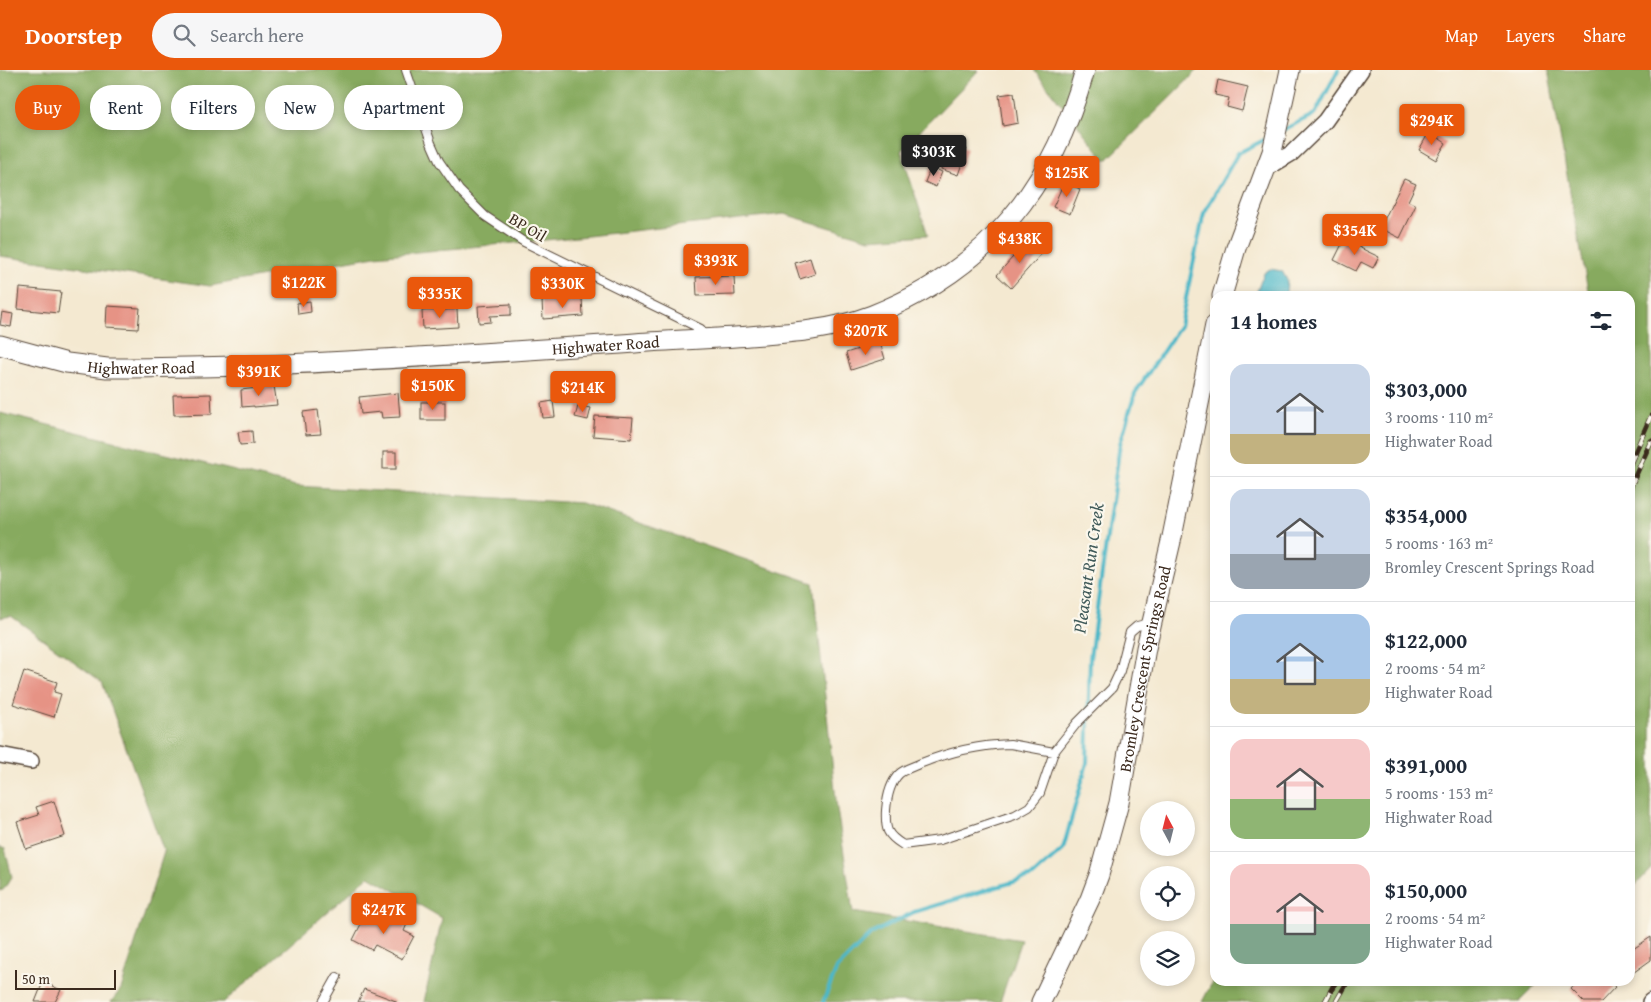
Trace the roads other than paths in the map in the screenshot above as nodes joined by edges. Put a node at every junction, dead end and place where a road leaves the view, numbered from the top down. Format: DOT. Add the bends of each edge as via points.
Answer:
graph roads {
  1 [pos="406,70"];
  2 [pos="1085,70"];
  3 [pos="1290,70"];
  4 [pos="1361,70"];
  5 [pos="1269,160"];
  6 [pos="1223,291"];
  7 [pos="703,339"];
  8 [pos="0,345"];
  9 [pos="1210,350"];
  10 [pos="1152,622"];
  11 [pos="1054,752"];
  12 [pos="0,755"];
  13 [pos="31,761"];
  14 [pos="337,977"];
  15 [pos="323,1002"];
  16 [pos="1041,1002"];
  1 -- 7 [label="lane, BP Oil" via="439,161 459,190 485,216 524,242 701,329"];
  2 -- 7 [label="street, Highwater Road" via="1061,139 1035,187 1004,227 975,256 902,301 847,324 792,333"];
  3 -- 5 [label="street"];
  4 -- 5 [label="street" via="1325,121 1292,153"];
  5 -- 6 [label="street"];
  7 -- 8 [label="street, Highwater Road" via="264,365 129,368 66,363"];
  9 -- 10 [label="street, Bromley Crescent Springs Road"];
  10 -- 11 [label="lane" via="1137,626 1130,632 1112,688"];
  10 -- 16 [label="street, Bromley Crescent Springs Road" via="1119,803 1099,875"];
  11 -- 11 [label="lane" via="1010,744 990,745 965,749 908,768 892,783 887,801 886,827 891,837 903,845 940,840 1016,815 1029,807 1040,793"];
  12 -- 13 [label="street"];
  14 -- 15 [label="lane"];
}
